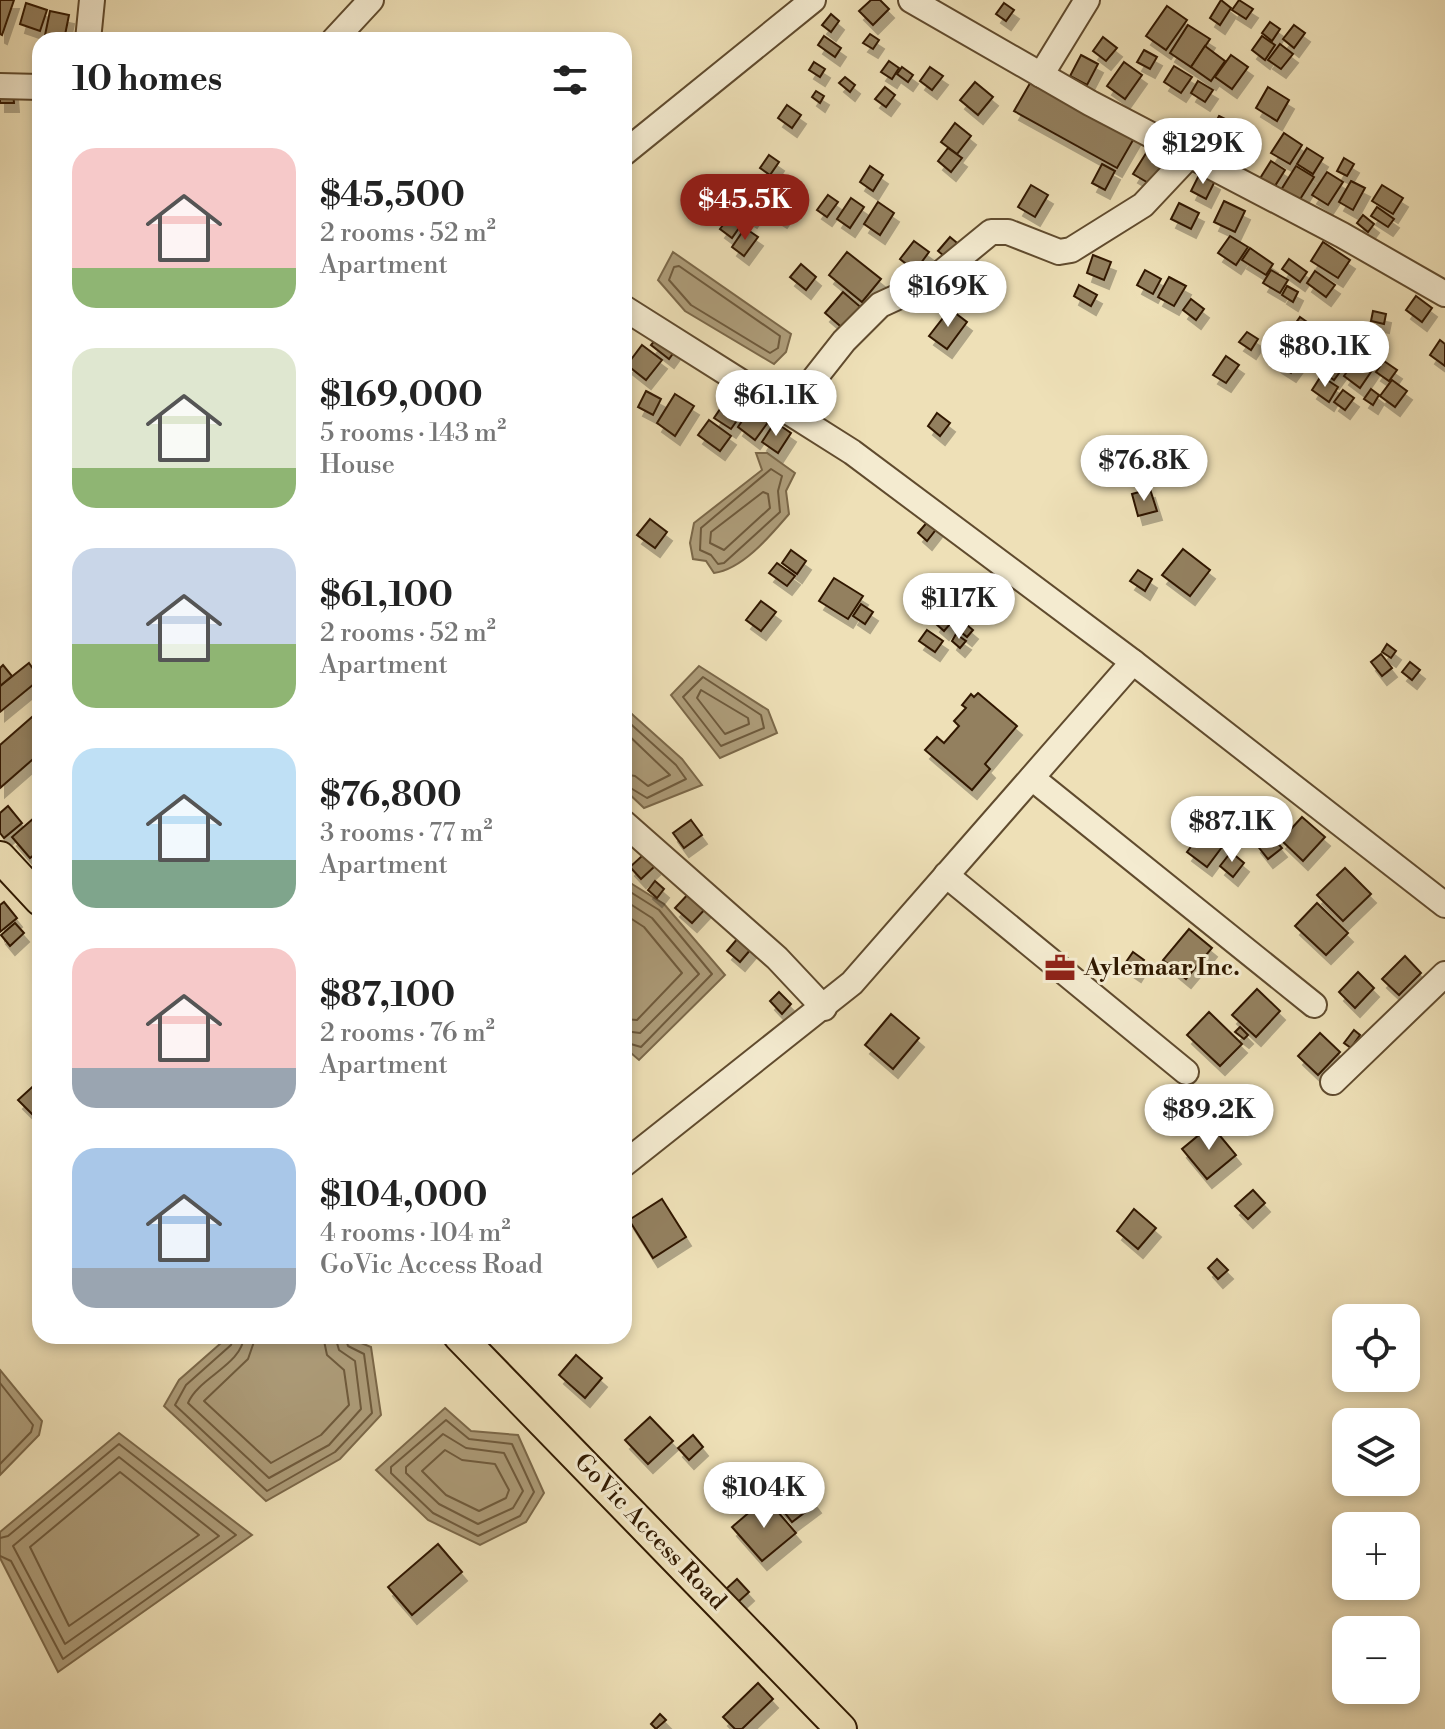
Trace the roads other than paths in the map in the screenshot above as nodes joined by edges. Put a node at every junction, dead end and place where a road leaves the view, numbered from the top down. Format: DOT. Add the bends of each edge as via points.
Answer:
graph roads {
  1 [pos="92,0"];
  2 [pos="371,0"];
  3 [pos="813,0"];
  4 [pos="911,0"];
  5 [pos="1087,0"];
  6 [pos="89,32"];
  7 [pos="341,32"];
  8 [pos="1041,75"];
  9 [pos="0,86"];
  10 [pos="32,87"];
  11 [pos="632,147"];
  12 [pos="1190,155"];
  13 [pos="1445,294"];
  14 [pos="632,313"];
  15 [pos="788,412"];
  16 [pos="1133,662"];
  17 [pos="1032,778"];
  18 [pos="632,830"];
  19 [pos="0,857"];
  20 [pos="946,875"];
  21 [pos="32,891"];
  22 [pos="1445,905"];
  23 [pos="1445,974"];
  24 [pos="1314,1005"];
  25 [pos="824,1008"];
  26 [pos="1186,1072"];
  27 [pos="1333,1082"];
  28 [pos="632,1158"];
  29 [pos="467,1344"];
  30 [pos="841,1729"];
  1 -- 6 [label="street"];
  2 -- 7 [label="street"];
  3 -- 11 [label="street"];
  4 -- 8 [label="street"];
  5 -- 8 [label="street"];
  8 -- 12 [label="street"];
  9 -- 10 [label="street"];
  12 -- 13 [label="street"];
  12 -- 15 [label="street" via="1143,205 1071,250 1059,252 1008,232 991,232 930,282 880,305"];
  14 -- 15 [label="street"];
  15 -- 16 [label="street" via="852,452"];
  16 -- 17 [label="street"];
  16 -- 22 [label="street"];
  17 -- 20 [label="street"];
  17 -- 24 [label="street"];
  18 -- 25 [label="street" via="777,958"];
  19 -- 21 [label="main road"];
  20 -- 25 [label="street"];
  20 -- 26 [label="street"];
  23 -- 27 [label="street"];
  25 -- 28 [label="street"];
  29 -- 30 [label="main road, GoVic Access Road"];
}
